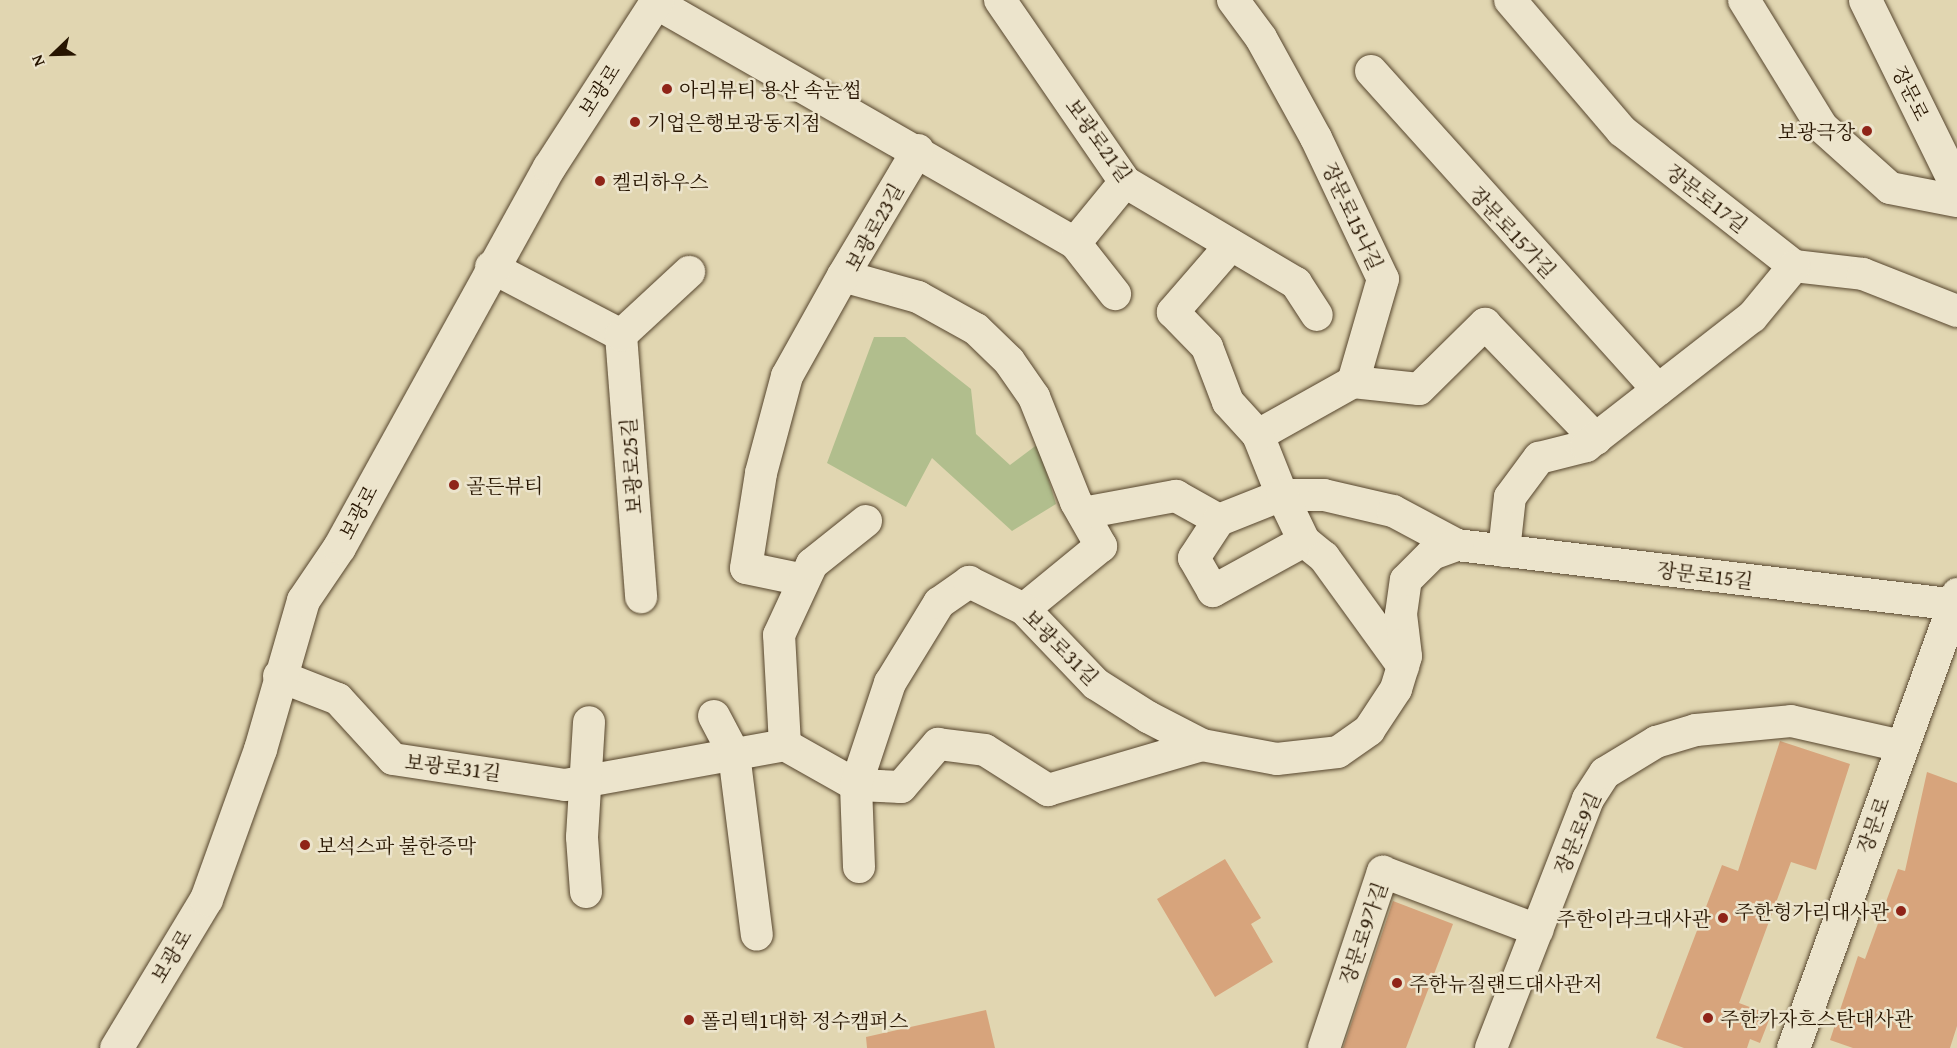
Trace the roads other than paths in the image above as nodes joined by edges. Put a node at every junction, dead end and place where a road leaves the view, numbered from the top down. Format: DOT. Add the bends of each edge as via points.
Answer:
graph roads {
  1 [pos="1000,0"];
  2 [pos="1030,0"];
  3 [pos="1233,0"];
  4 [pos="1510,0"];
  5 [pos="1744,0"];
  6 [pos="1865,0"];
  7 [pos="656,1"];
  8 [pos="1023,34"];
  9 [pos="1371,71"];
  10 [pos="918,150"];
  11 [pos="1125,182"];
  12 [pos="1957,187"];
  13 [pos="1957,201"];
  14 [pos="1075,243"];
  15 [pos="1231,245"];
  16 [pos="1794,266"];
  17 [pos="491,267"];
  18 [pos="689,272"];
  19 [pos="843,276"];
  20 [pos="1115,294"];
  21 [pos="1957,311"];
  22 [pos="1317,315"];
  23 [pos="621,335"];
  24 [pos="1353,382"];
  25 [pos="1658,390"];
  26 [pos="1258,435"];
  27 [pos="1596,439"];
  28 [pos="1282,495"];
  29 [pos="1083,513"];
  30 [pos="1219,520"];
  31 [pos="866,521"];
  32 [pos="1304,541"];
  33 [pos="1457,545"];
  34 [pos="1504,551"];
  35 [pos="804,580"];
  36 [pos="641,597"];
  37 [pos="1956,600"];
  38 [pos="1024,609"];
  39 [pos="1403,666"];
  40 [pos="279,676"];
  41 [pos="714,716"];
  42 [pos="589,722"];
  43 [pos="785,745"];
  44 [pos="1202,745"];
  45 [pos="1902,746"];
  46 [pos="734,754"];
  47 [pos="584,779"];
  48 [pos="856,785"];
  49 [pos="860,867"];
  50 [pos="586,892"];
  51 [pos="1537,930"];
  52 [pos="757,934"];
  53 [pos="116,1048"];
  54 [pos="1324,1048"];
  55 [pos="1491,1048"];
  56 [pos="1793,1048"];
  1 -- 8 [label="street, 보광로21길"];
  2 -- 8 [label="street"];
  3 -- 24 [label="street, 장문로15나길" via="1261,38 1316,138 1383,279"];
  4 -- 16 [label="street, 장문로17길" via="1622,131"];
  5 -- 13 [label="street" via="1822,126 1890,188"];
  6 -- 12 [label="main road, 장문로"];
  7 -- 10 [label="street"];
  7 -- 17 [label="main road, 보광로"];
  8 -- 11 [label="street, 보광로21길"];
  9 -- 25 [label="street, 장문로15가길"];
  10 -- 14 [label="street"];
  10 -- 19 [label="street, 보광로23길"];
  11 -- 14 [label="street"];
  11 -- 15 [label="street, 보광로21길"];
  14 -- 20 [label="street"];
  15 -- 22 [label="street, 보광로21길" via="1296,283"];
  15 -- 26 [label="street" via="1173,312 1207,347 1228,402"];
  16 -- 21 [label="street" via="1863,274"];
  16 -- 25 [label="street" via="1752,317"];
  17 -- 23 [label="street"];
  17 -- 40 [label="main road, 보광로" via="339,547 303,600"];
  18 -- 23 [label="street"];
  19 -- 29 [label="street, 보광로23길" via="918,297 976,329 1034,397"];
  19 -- 35 [label="street" via="788,376 761,473 746,568"];
  23 -- 36 [label="street, 보광로25길"];
  24 -- 26 [label="street"];
  24 -- 27 [label="street" via="1419,389 1485,324"];
  25 -- 27 [label="street"];
  26 -- 28 [label="street"];
  27 -- 34 [label="street" via="1586,446 1539,458 1510,498"];
  28 -- 30 [label="street"];
  28 -- 32 [label="street"];
  28 -- 33 [label="street" via="1324,495 1392,511"];
  29 -- 30 [label="street" via="1176,496"];
  29 -- 38 [label="street, 보광로23길" via="1101,546"];
  30 -- 32 [label="street" via="1194,558 1213,591"];
  31 -- 35 [label="street" via="812,564"];
  32 -- 39 [label="street" via="1324,557"];
  33 -- 34 [label="street, 장문로15길"];
  33 -- 39 [label="street, 보광로31길" via="1432,554 1406,580"];
  34 -- 37 [label="street, 장문로15길"];
  35 -- 43 [label="street" via="778,634"];
  37 -- 45 [label="main road, 장문로"];
  38 -- 44 [label="street, 보광로31길" via="1096,684"];
  38 -- 48 [label="street, 보광로31길" via="969,582 939,603 890,683"];
  39 -- 44 [label="street, 보광로31길" via="1396,689 1369,730 1338,752 1277,759"];
  40 -- 47 [label="street, 보광로31길" via="338,699 393,759 565,785"];
  40 -- 53 [label="main road, 보광로" via="260,749 206,899"];
  41 -- 46 [label="street"];
  42 -- 47 [label="street"];
  43 -- 46 [label="street, 보광로31길"];
  43 -- 48 [label="street, 보광로31길"];
  44 -- 48 [label="street, 보광로31길" via="1048,790 985,750 938,744 901,788"];
  45 -- 51 [label="street, 장문로9길" via="1791,721 1696,730 1656,742 1605,773 1588,799"];
  45 -- 56 [label="main road, 장문로"];
  46 -- 47 [label="street, 보광로31길"];
  46 -- 52 [label="street"];
  47 -- 50 [label="street"];
  48 -- 49 [label="street, 보광로31길"];
  51 -- 54 [label="street, 장문로9가길" via="1383,872"];
  51 -- 55 [label="street, 장문로9길"];
}
